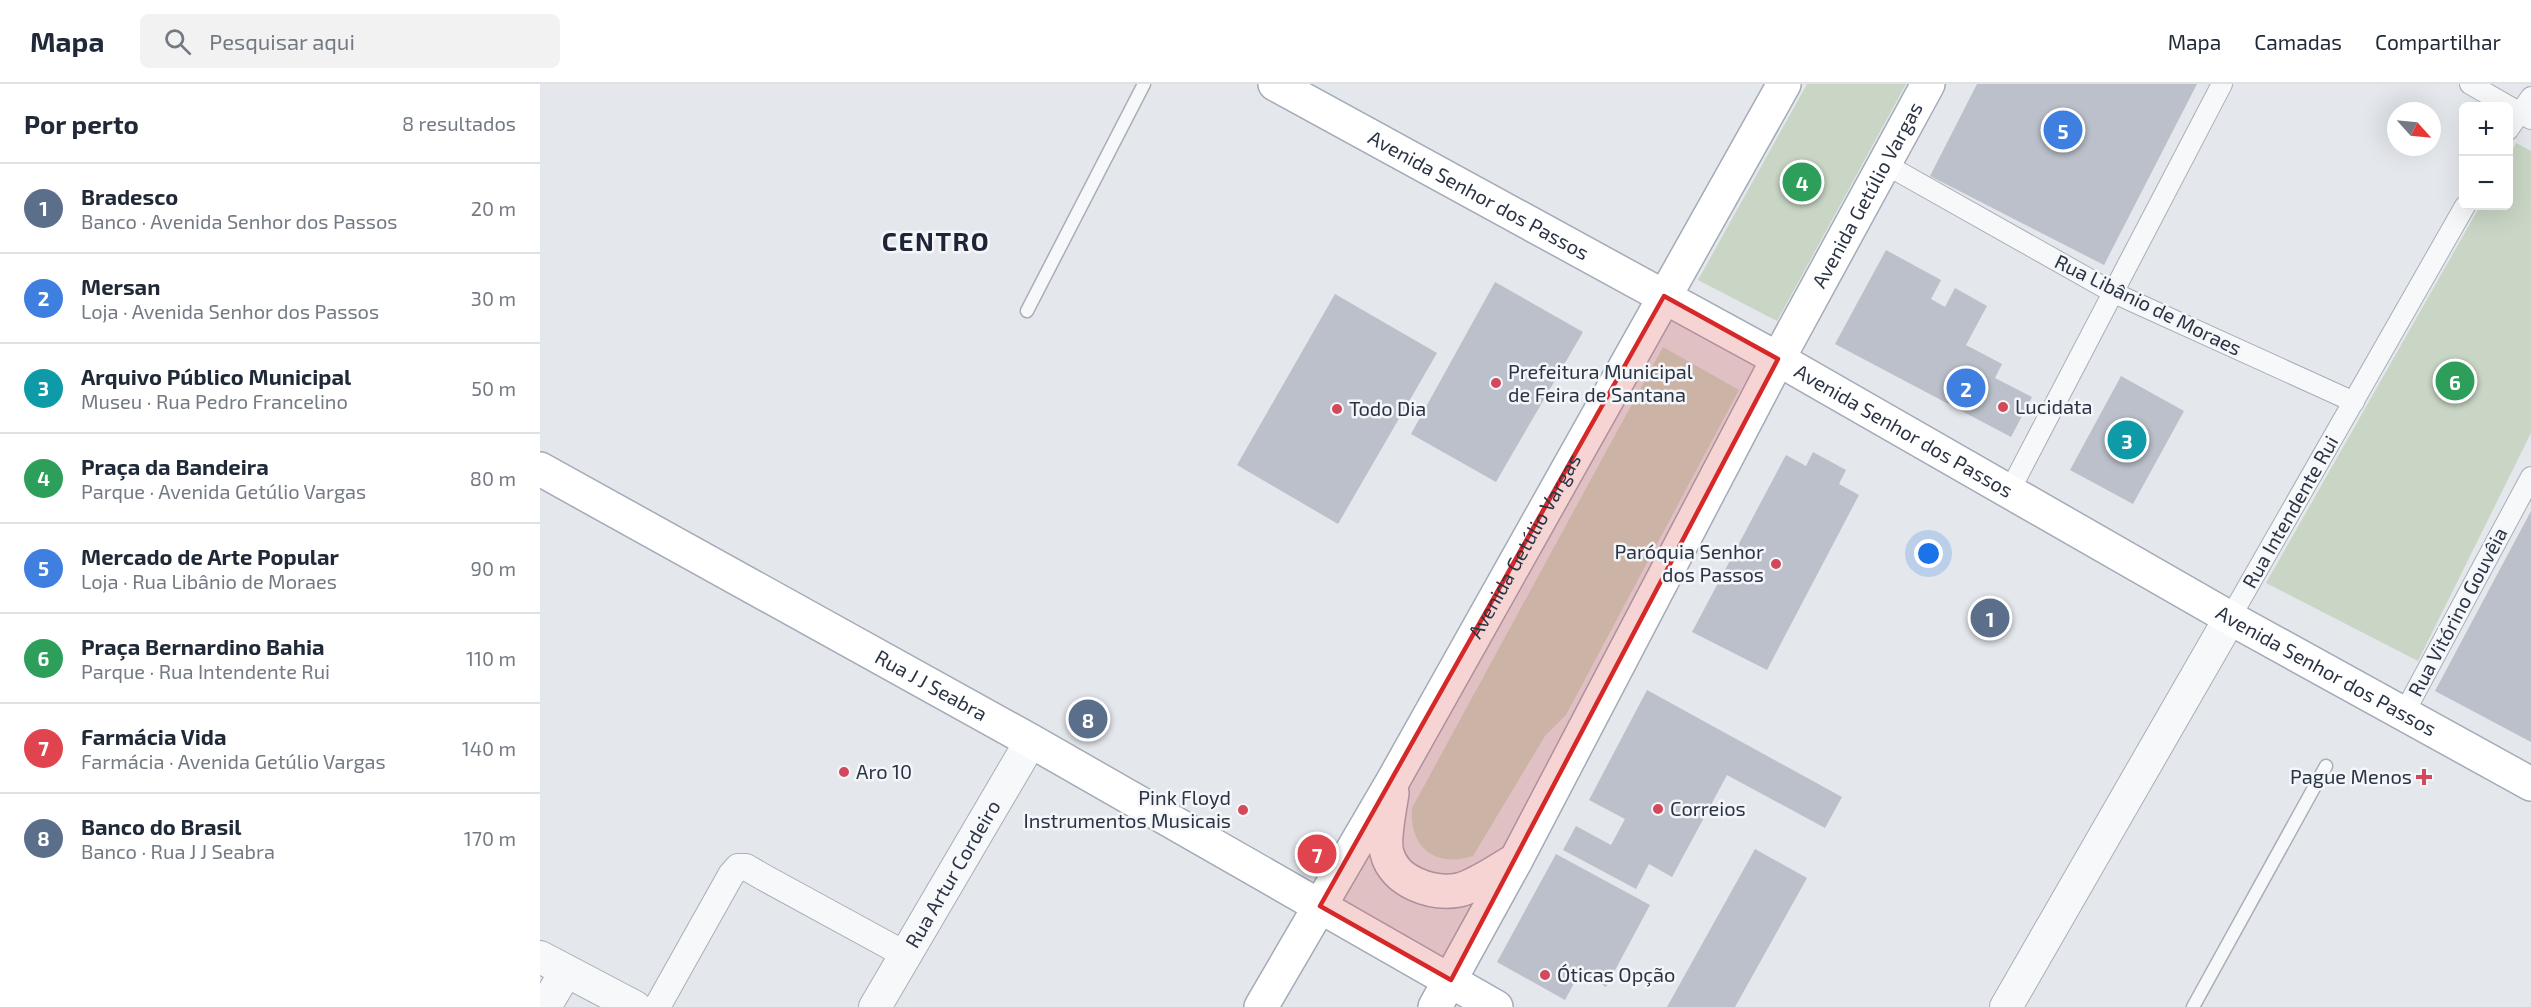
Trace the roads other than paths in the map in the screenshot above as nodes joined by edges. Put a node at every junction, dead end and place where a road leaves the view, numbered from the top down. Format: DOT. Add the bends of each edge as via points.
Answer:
graph roads {
  1 [pos="1144,84"];
  2 [pos="1275,84"];
  3 [pos="1784,84"];
  4 [pos="1928,84"];
  5 [pos="2222,84"];
  6 [pos="2470,84"];
  7 [pos="2527,109"];
  8 [pos="2513,124"];
  9 [pos="1885,164"];
  10 [pos="2463,210"];
  11 [pos="2114,293"];
  12 [pos="1664,296"];
  13 [pos="1027,311"];
  14 [pos="1778,359"];
  15 [pos="2354,402"];
  16 [pos="540,470"];
  17 [pos="2531,477"];
  18 [pos="2009,492"];
  19 [pos="2230,618"];
  20 [pos="2403,715"];
  21 [pos="1031,741"];
  22 [pos="2326,766"];
  23 [pos="1394,779"];
  24 [pos="2531,784"];
  25 [pos="1516,860"];
  26 [pos="1320,906"];
  27 [pos="906,955"];
  28 [pos="553,964"];
  29 [pos="1443,994"];
  30 [pos="545,1007"];
  31 [pos="634,1007"];
  32 [pos="657,1007"];
  33 [pos="875,1007"];
  34 [pos="1261,1007"];
  35 [pos="1496,1007"];
  36 [pos="2006,1007"];
  37 [pos="2193,1007"];
  1 -- 13 [label="lane"];
  2 -- 12 [label="main road, Avenida Senhor dos Passos"];
  3 -- 12 [label="main road, Avenida Getúlio Vargas"];
  4 -- 9 [label="main road, Avenida Getúlio Vargas"];
  5 -- 11 [label="street"];
  6 -- 7 [label="street"];
  7 -- 8 [label="street"];
  9 -- 11 [label="street, Rua Libânio de Moraes"];
  9 -- 14 [label="main road, Avenida Getúlio Vargas"];
  10 -- 15 [label="street, Rua Intendente Rui"];
  11 -- 15 [label="street, Rua Libânio de Moraes"];
  11 -- 18 [label="street"];
  12 -- 14 [label="main road, Avenida Senhor dos Passos"];
  12 -- 23 [label="main road, Avenida Getúlio Vargas"];
  14 -- 18 [label="main road, Avenida Senhor dos Passos"];
  14 -- 25 [label="main road, Avenida Getúlio Vargas"];
  15 -- 19 [label="street, Rua Intendente Rui"];
  16 -- 21 [label="main road, Rua J J Seabra"];
  17 -- 20 [label="street, Rua Vitórino Gouvêia"];
  18 -- 19 [label="main road, Avenida Senhor dos Passos"];
  19 -- 20 [label="main road, Avenida Senhor dos Passos"];
  19 -- 36 [label="street, Rua Intendente Rui"];
  20 -- 24 [label="main road, Avenida Senhor dos Passos"];
  21 -- 26 [label="main road, Rua J J Seabra"];
  21 -- 27 [label="street, Rua Artur Cordeiro"];
  22 -- 37 [label="lane"];
  23 -- 25 [label="main road" via="1387,853 1409,881 1425,889 1461,890"];
  23 -- 26 [label="main road, Avenida Getúlio Vargas"];
  25 -- 29 [label="main road, Avenida Getúlio Vargas"];
  26 -- 29 [label="main road, Rua J J Seabra"];
  26 -- 34 [label="main road, Avenida Getúlio Vargas"];
  27 -- 32 [label="street" via="746,867 738,867"];
  27 -- 33 [label="street, Rua Artur Cordeiro"];
  28 -- 30 [label="street"];
  28 -- 31 [label="street"];
  29 -- 35 [label="main road, Rua J J Seabra"];
}
